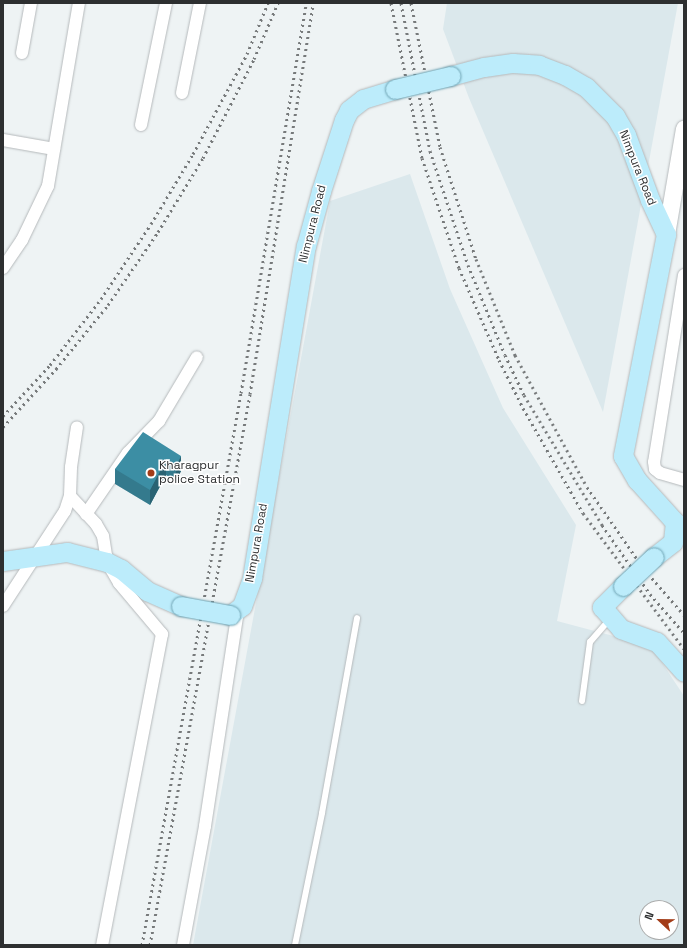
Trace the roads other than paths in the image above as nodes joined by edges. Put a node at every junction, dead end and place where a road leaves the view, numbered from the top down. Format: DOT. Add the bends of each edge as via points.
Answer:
graph roads {
  1 [pos="31,3"];
  2 [pos="79,3"];
  3 [pos="166,3"];
  4 [pos="200,3"];
  5 [pos="22,53"];
  6 [pos="182,93"];
  7 [pos="141,125"];
  8 [pos="684,129"];
  9 [pos="3,140"];
  10 [pos="54,149"];
  11 [pos="666,234"];
  12 [pos="3,268"];
  13 [pos="684,275"];
  14 [pos="197,358"];
  15 [pos="77,427"];
  16 [pos="684,480"];
  17 [pos="70,496"];
  18 [pos="86,514"];
  19 [pos="680,521"];
  20 [pos="38,555"];
  21 [pos="3,561"];
  22 [pos="107,562"];
  23 [pos="3,606"];
  24 [pos="234,613"];
  25 [pos="357,618"];
  26 [pos="611,618"];
  27 [pos="684,672"];
  28 [pos="582,701"];
  29 [pos="102,945"];
  30 [pos="183,945"];
  31 [pos="295,945"];
  1 -- 5 [label="street"];
  2 -- 10 [label="street"];
  3 -- 7 [label="street"];
  4 -- 6 [label="street"];
  8 -- 11 [label="main road, Nimpura Road"];
  9 -- 10 [label="street"];
  10 -- 12 [label="street" via="48,186 22,240"];
  11 -- 19 [label="main road" via="623,456 637,480"];
  11 -- 24 [label="main road, Nimpura Road, bridge" via="650,200 626,135 615,116 586,87 565,75 539,65 513,63 484,67 363,99 349,110 321,191 306,246 252,578"];
  13 -- 16 [label="street" via="654,462 655,469 660,473"];
  14 -- 18 [label="street" via="159,421 128,453"];
  15 -- 17 [label="street"];
  17 -- 18 [label="street"];
  17 -- 20 [label="street" via="62,517"];
  18 -- 22 [label="street" via="103,536"];
  19 -- 26 [label="main road, bridge" via="673,542 602,607"];
  20 -- 21 [label="main road"];
  20 -- 22 [label="main road" via="67,552"];
  20 -- 23 [label="street"];
  22 -- 24 [label="main road, bridge" via="121,569 147,591 181,606"];
  22 -- 29 [label="street" via="135,604 162,634"];
  24 -- 30 [label="street" via="205,826"];
  25 -- 31 [label="lane"];
  26 -- 27 [label="main road" via="621,629 657,642"];
  26 -- 28 [label="lane" via="590,642"];
}
